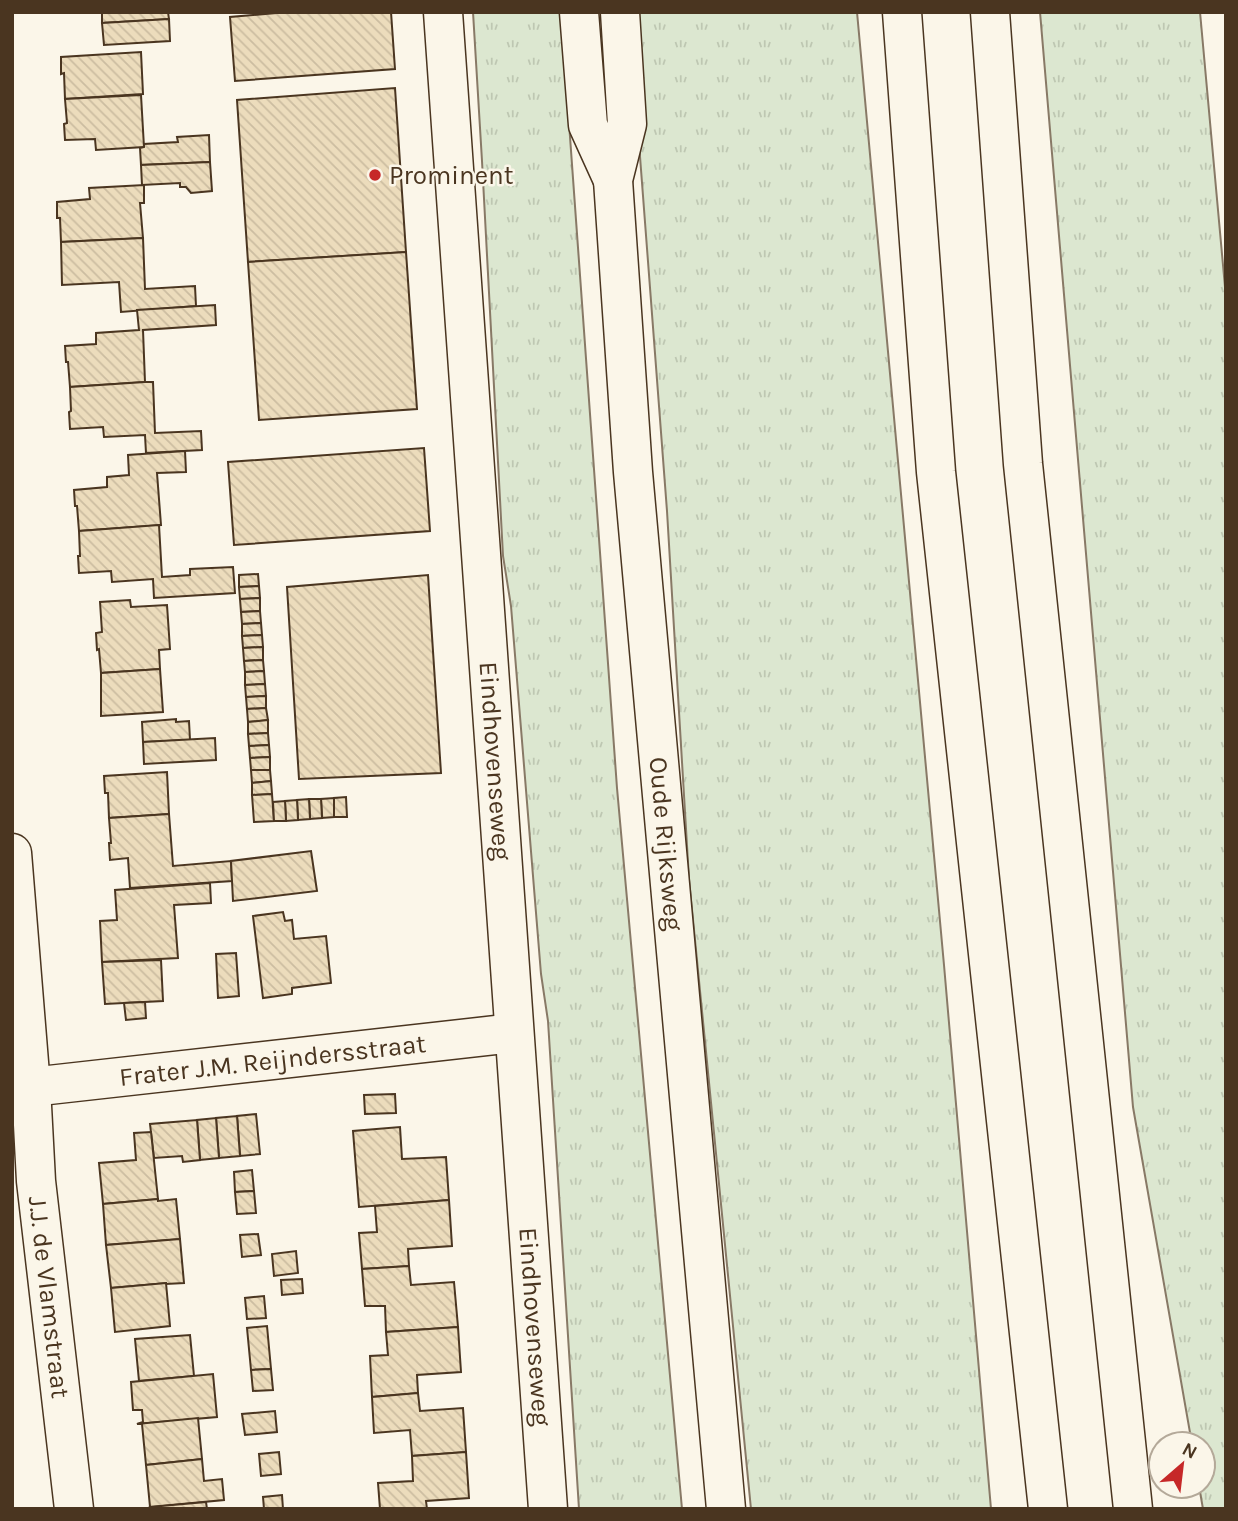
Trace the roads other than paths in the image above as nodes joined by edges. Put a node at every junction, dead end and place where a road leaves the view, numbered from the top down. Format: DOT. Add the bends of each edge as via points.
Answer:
graph roads {
  1 [pos="443,12"];
  2 [pos="579,12"];
  3 [pos="620,12"];
  4 [pos="902,12"];
  5 [pos="990,12"];
  6 [pos="613,180"];
  7 [pos="12,853"];
  8 [pos="514,1033"];
  9 [pos="31,1087"];
  10 [pos="24,1183"];
  11 [pos="74,1509"];
  12 [pos="548,1509"];
  13 [pos="726,1509"];
  14 [pos="1048,1509"];
  15 [pos="1133,1509"];
  1 -- 8 [label="main road, Eindhovenseweg"];
  2 -- 6 [label="main road, Oude Rijksweg" via="588,125"];
  3 -- 6 [label="main road, Oude Rijksweg" via="627,124"];
  4 -- 14 [label="main road" via="936,472"];
  5 -- 15 [label="main road" via="1023,464"];
  6 -- 13 [label="main road, Oude Rijksweg" via="633,472"];
  7 -- 9 [label="main road, J.J. de Vlamstraat"];
  8 -- 9 [label="main road, Frater J.M. Reijndersstraat"];
  8 -- 12 [label="main road, Eindhovenseweg"];
  9 -- 10 [label="main road, J.J. de Vlamstraat"];
  10 -- 11 [label="main road, J.J. de Vlamstraat"];
}
